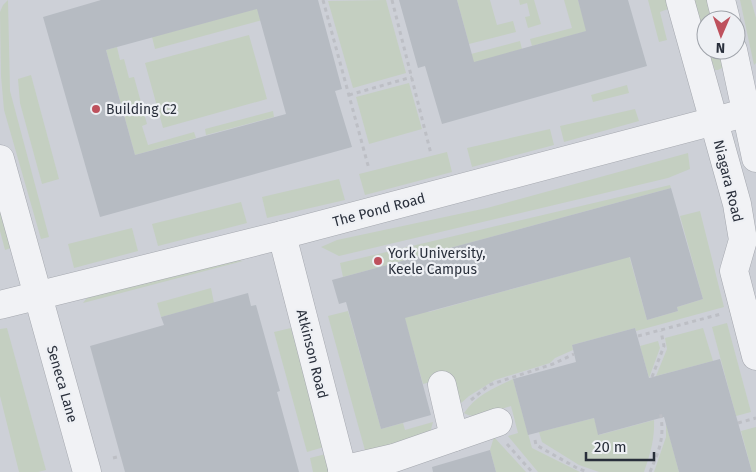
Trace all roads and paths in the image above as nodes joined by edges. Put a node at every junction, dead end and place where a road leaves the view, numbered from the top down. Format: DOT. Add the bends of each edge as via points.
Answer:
graph roads {
  1 [pos="323,0"];
  2 [pos="392,0"];
  3 [pos="680,0"];
  4 [pos="736,60"];
  5 [pos="412,77"];
  6 [pos="349,95"];
  7 [pos="751,111"];
  8 [pos="713,121"];
  9 [pos="431,154"];
  10 [pos="756,158"];
  11 [pos="0,160"];
  12 [pos="369,169"];
  13 [pos="282,235"];
  14 [pos="749,238"];
  15 [pos="37,296"];
  16 [pos="0,305"];
  17 [pos="744,308"];
  18 [pos="660,330"];
  19 [pos="638,336"];
  20 [pos="574,354"];
  21 [pos="756,356"];
  22 [pos="652,377"];
  23 [pos="442,385"];
  24 [pos="660,411"];
  25 [pos="756,418"];
  26 [pos="738,423"];
  27 [pos="494,424"];
  28 [pos="452,428"];
  29 [pos="534,440"];
  30 [pos="121,456"];
  31 [pos="113,458"];
  32 [pos="342,471"];
  33 [pos="87,472"];
  34 [pos="532,472"];
  35 [pos="587,472"];
  36 [pos="650,472"];
  1 -- 6 [label="path"];
  2 -- 5 [label="path"];
  3 -- 8 [label="street, Niagara Road"];
  4 -- 7 [label="street"];
  5 -- 6 [label="path"];
  5 -- 9 [label="path"];
  6 -- 12 [label="path"];
  7 -- 8 [label="street, The Pond Road"];
  7 -- 10 [label="street"];
  8 -- 13 [label="street, The Pond Road"];
  8 -- 14 [label="street, Niagara Road"];
  11 -- 15 [label="street, Seneca Lane"];
  13 -- 15 [label="street, The Pond Road"];
  13 -- 32 [label="street, Atkinson Road"];
  14 -- 17 [label="street, Niagara Road" via="734,271"];
  15 -- 16 [label="street, The Pond Road"];
  15 -- 33 [label="street, Seneca Lane"];
  17 -- 18 [label="path"];
  17 -- 21 [label="street, Niagara Road"];
  18 -- 19 [label="path"];
  18 -- 22 [label="path" via="664,346"];
  20 -- 28 [label="path" via="489,385"];
  23 -- 28 [label="street"];
  24 -- 36 [label="path" via="662,441"];
  25 -- 26 [label="path"];
  27 -- 28 [label="street"];
  27 -- 34 [label="path"];
  28 -- 32 [label="street" via="394,458"];
  29 -- 35 [label="path" via="536,445"];
  30 -- 31 [label="path"];
}
